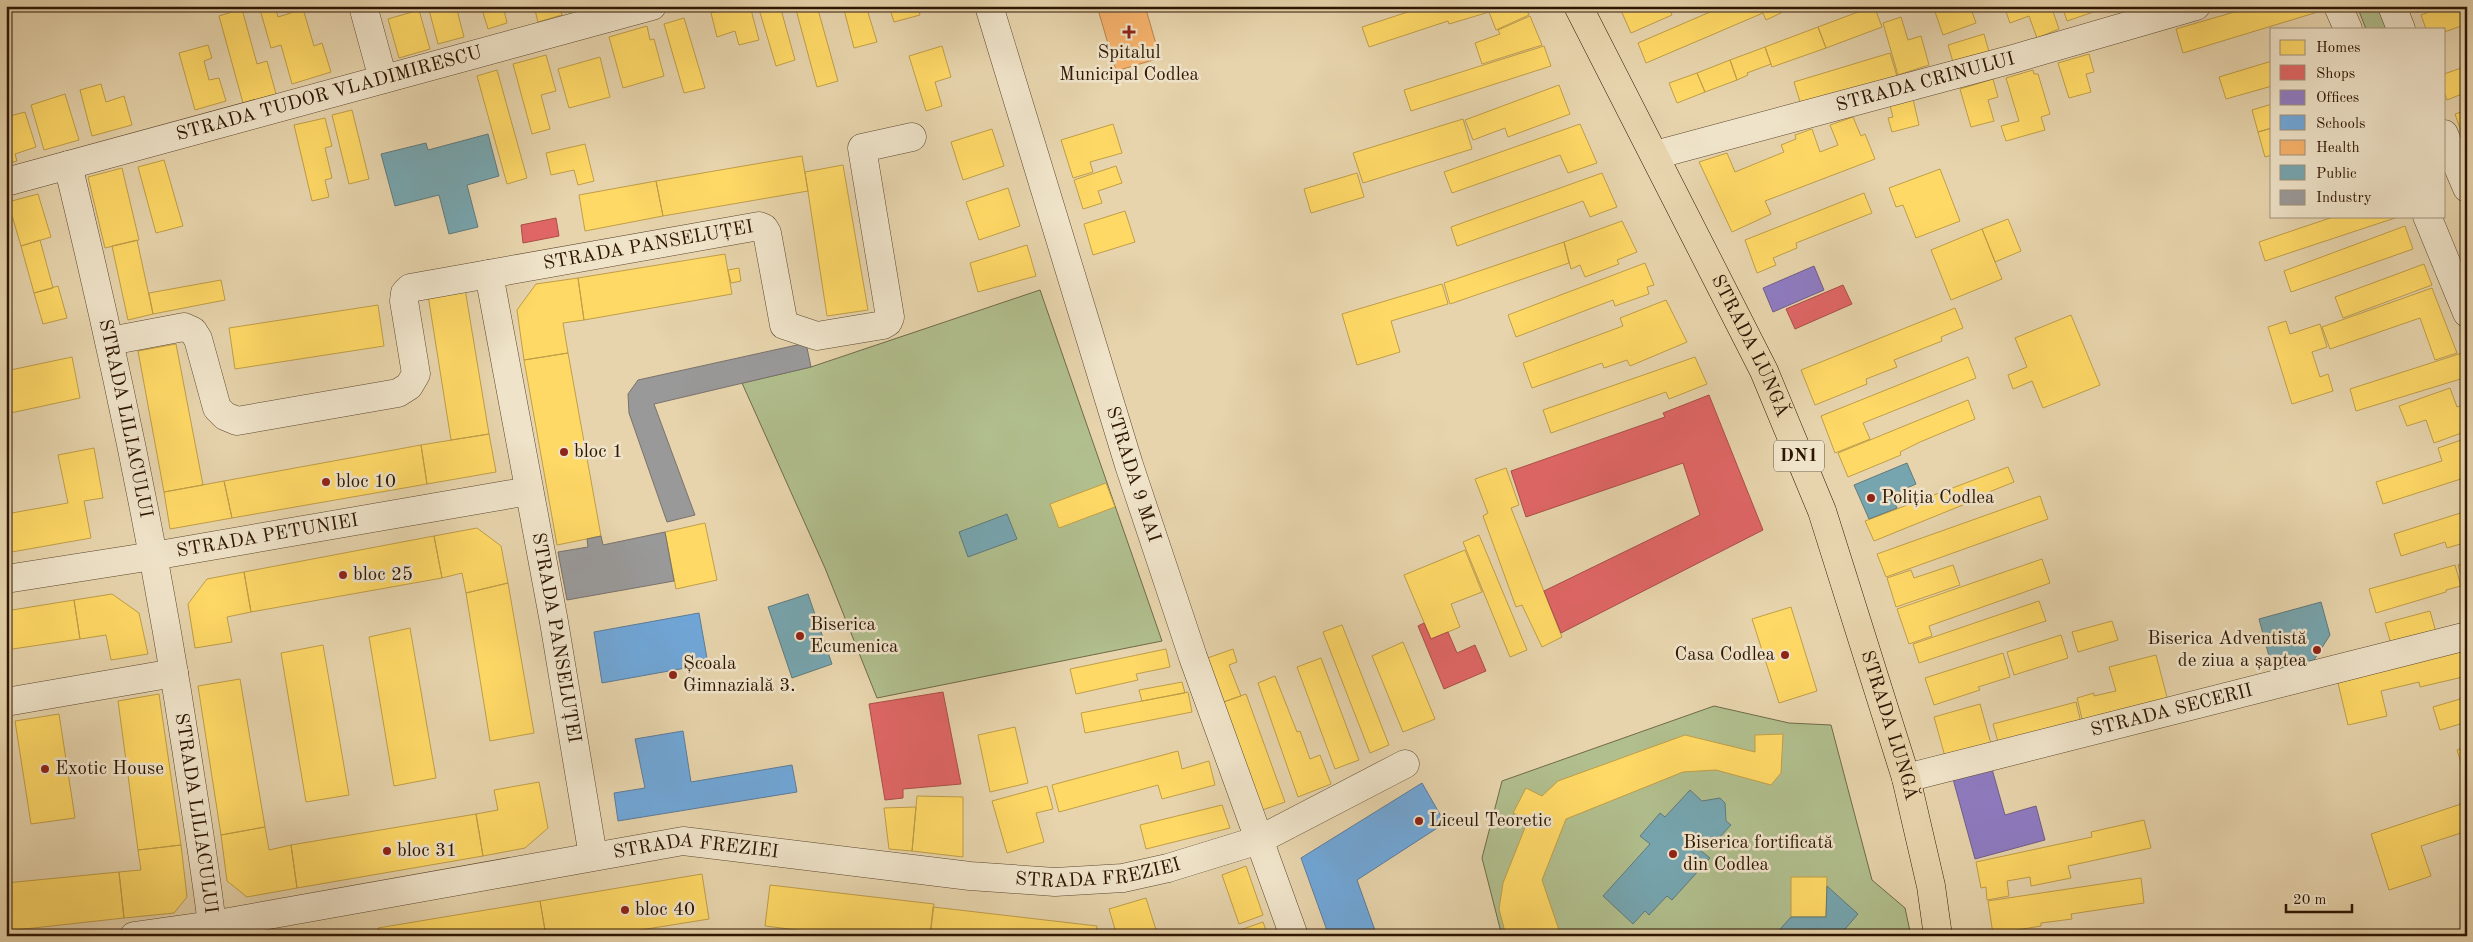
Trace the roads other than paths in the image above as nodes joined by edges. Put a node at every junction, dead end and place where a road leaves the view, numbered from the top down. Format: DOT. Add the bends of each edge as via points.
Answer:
graph roads {
  1 [pos="363,6"];
  2 [pos="652,6"];
  3 [pos="989,6"];
  4 [pos="1578,6"];
  5 [pos="2196,6"];
  6 [pos="2338,6"];
  7 [pos="2392,6"];
  8 [pos="2348,28"];
  9 [pos="2401,28"];
  10 [pos="383,79"];
  11 [pos="912,137"];
  12 [pos="2446,139"];
  13 [pos="1655,155"];
  14 [pos="68,165"];
  15 [pos="6,182"];
  16 [pos="2467,188"];
  17 [pos="2428,218"];
  18 [pos="489,274"];
  19 [pos="2467,313"];
  20 [pos="110,341"];
  21 [pos="529,491"];
  22 [pos="154,556"];
  23 [pos="6,579"];
  24 [pos="2467,636"];
  25 [pos="174,673"];
  26 [pos="6,702"];
  27 [pos="1405,764"];
  28 [pos="1906,778"];
  29 [pos="1259,840"];
  30 [pos="593,856"];
  31 [pos="212,925"];
  32 [pos="134,936"];
  33 [pos="1294,936"];
  34 [pos="1938,936"];
  1 -- 10 [label="street"];
  2 -- 10 [label="street, STRADA TUDOR VLADIMIRESCU"];
  3 -- 29 [label="street, STRADA 9 MAI" via="1132,474"];
  4 -- 13 [label="highway, STRADA LUNGĂ / DN1"];
  5 -- 13 [label="street, STRADA CRINULUI" via="2013,60"];
  6 -- 8 [label="street"];
  7 -- 9 [label="street"];
  10 -- 14 [label="street, STRADA TUDOR VLADIMIRESCU"];
  11 -- 18 [label="street, STRADA PANSELUȚEI" via="862,148 890,317 883,325 817,336 784,325 768,233 758,226"];
  12 -- 16 [label="street"];
  13 -- 28 [label="highway, STRADA LUNGĂ / DN1" via="1764,371 1822,511"];
  14 -- 15 [label="street, STRADA TUDOR VLADIMIRESCU"];
  14 -- 20 [label="street, STRADA LILIACULUI"];
  17 -- 19 [label="street"];
  18 -- 20 [label="street, STRADA PANSELUȚEI" via="410,288 405,293 416,374 409,386 398,393 237,422 217,408 193,331 184,327"];
  18 -- 21 [label="street, STRADA PANSELUȚEI"];
  20 -- 22 [label="street, STRADA LILIACULUI"];
  21 -- 22 [label="street, STRADA PETUNIEI"];
  21 -- 30 [label="street, STRADA PANSELUȚEI" via="577,749"];
  22 -- 23 [label="street, STRADA PETUNIEI"];
  22 -- 25 [label="street, STRADA LILIACULUI"];
  24 -- 28 [label="street, STRADA SECERII"];
  25 -- 26 [label="street"];
  25 -- 31 [label="street, STRADA LILIACULUI"];
  27 -- 29 [label="street, STRADA FREZIEI"];
  28 -- 34 [label="highway, STRADA LUNGĂ / DN1" via="1931,886"];
  29 -- 30 [label="street, STRADA FREZIEI" via="1123,878 1055,882 970,876 691,841"];
  29 -- 33 [label="street, STRADA 9 MAI"];
  30 -- 31 [label="street, STRADA FREZIEI"];
  31 -- 32 [label="street, STRADA FREZIEI"];
}
